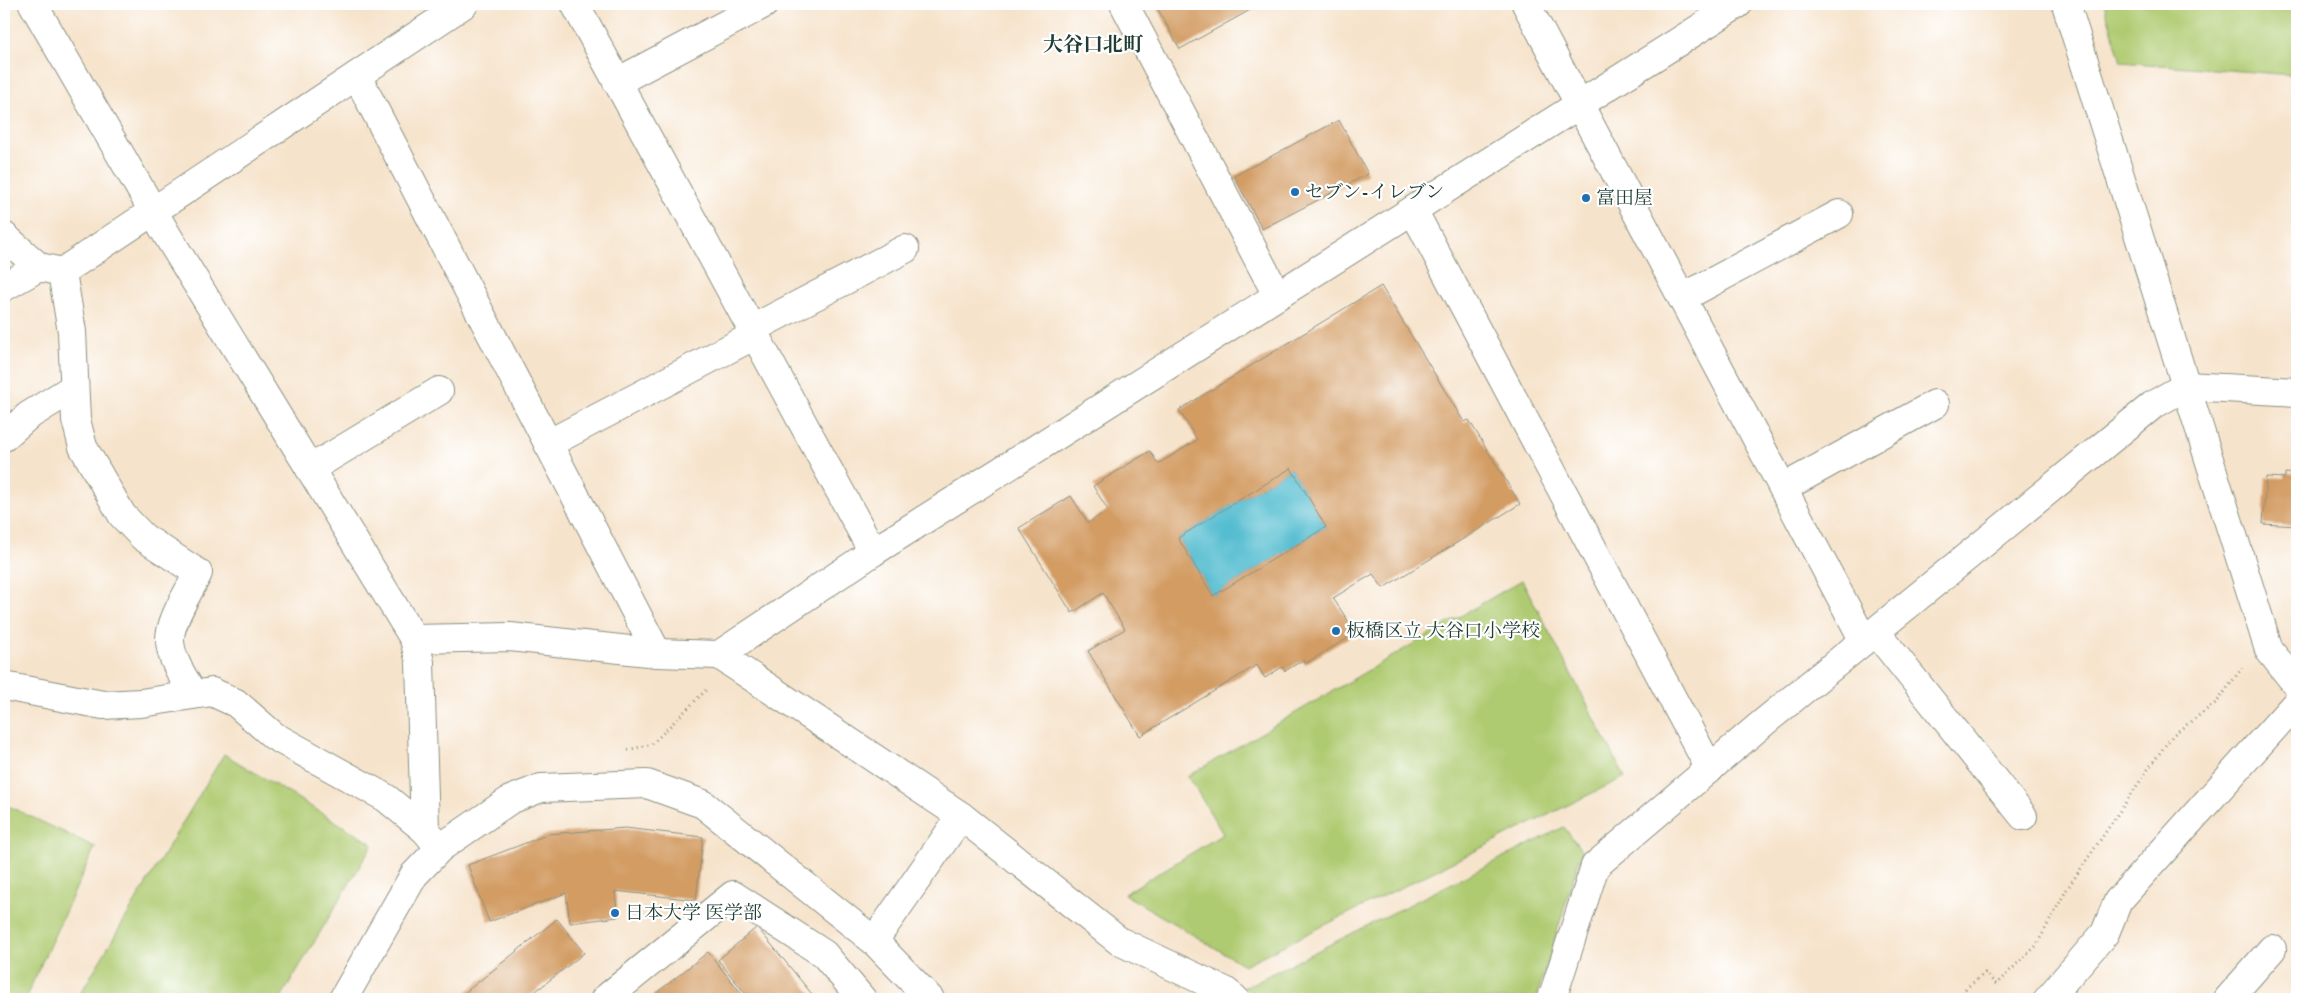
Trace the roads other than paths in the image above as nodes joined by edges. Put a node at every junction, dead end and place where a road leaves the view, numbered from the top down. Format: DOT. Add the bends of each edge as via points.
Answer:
graph roads {
  1 [pos="34,4"];
  2 [pos="464,4"];
  3 [pos="575,4"];
  4 [pos="764,4"];
  5 [pos="1124,4"];
  6 [pos="1526,4"];
  7 [pos="1738,4"];
  8 [pos="2066,4"];
  9 [pos="357,76"];
  10 [pos="617,82"];
  11 [pos="1579,105"];
  12 [pos="153,210"];
  13 [pos="1414,210"];
  14 [pos="1838,214"];
  15 [pos="4,236"];
  16 [pos="905,249"];
  17 [pos="50,270"];
  18 [pos="4,287"];
  19 [pos="1277,295"];
  20 [pos="1682,298"];
  21 [pos="754,332"];
  22 [pos="2186,386"];
  23 [pos="73,388"];
  24 [pos="439,391"];
  25 [pos="2297,392"];
  26 [pos="1935,404"];
  27 [pos="4,437"];
  28 [pos="548,444"];
  29 [pos="310,470"];
  30 [pos="1783,488"];
  31 [pos="873,552"];
  32 [pos="1870,636"];
  33 [pos="414,640"];
  34 [pos="657,653"];
  35 [pos="719,656"];
  36 [pos="2297,685"];
  37 [pos="4,686"];
  38 [pos="193,694"];
  39 [pos="2297,702"];
  40 [pos="1710,769"];
  41 [pos="961,816"];
  42 [pos="2023,816"];
  43 [pos="433,839"];
  44 [pos="874,941"];
  45 [pos="2272,949"];
  46 [pos="343,999"];
  47 [pos="605,999"];
  48 [pos="862,999"];
  49 [pos="930,999"];
  50 [pos="1235,999"];
  51 [pos="1552,999"];
  52 [pos="2048,999"];
  53 [pos="2228,999"];
  1 -- 12 [label="street"];
  2 -- 9 [label="street"];
  3 -- 10 [label="street"];
  4 -- 10 [label="street"];
  5 -- 19 [label="street"];
  6 -- 11 [label="street"];
  7 -- 11 [label="street"];
  8 -- 22 [label="street"];
  9 -- 12 [label="street"];
  9 -- 28 [label="street"];
  10 -- 21 [label="street"];
  11 -- 13 [label="street"];
  11 -- 20 [label="street"];
  12 -- 17 [label="street"];
  12 -- 29 [label="street"];
  13 -- 19 [label="street"];
  13 -- 40 [label="street"];
  14 -- 20 [label="street"];
  15 -- 17 [label="street"];
  16 -- 21 [label="street"];
  17 -- 18 [label="street"];
  17 -- 23 [label="street" via="72,332"];
  19 -- 31 [label="street"];
  20 -- 30 [label="street"];
  21 -- 28 [label="street"];
  21 -- 31 [label="street"];
  22 -- 25 [label="street"];
  22 -- 32 [label="street" via="2152,405"];
  22 -- 36 [label="street" via="2269,650"];
  23 -- 27 [label="street" via="28,416"];
  23 -- 38 [label="street" via="83,447 122,515 143,537 198,573 174,622 170,641 178,668"];
  24 -- 29 [label="street"];
  26 -- 30 [label="street"];
  28 -- 34 [label="street"];
  29 -- 33 [label="street"];
  30 -- 32 [label="street"];
  31 -- 35 [label="street"];
  32 -- 40 [label="street"];
  32 -- 42 [label="street"];
  33 -- 34 [label="street" via="510,637"];
  33 -- 43 [label="street" via="420,662"];
  34 -- 35 [label="street"];
  35 -- 41 [label="street"];
  37 -- 38 [label="street" via="103,705 141,703"];
  38 -- 43 [label="street" via="212,692 236,703 274,736 386,798"];
  39 -- 52 [label="street" via="2118,901 2105,933"];
  40 -- 51 [label="street" via="1594,866"];
  41 -- 44 [label="street"];
  41 -- 50 [label="street" via="1119,941 1225,991"];
  43 -- 44 [label="street" via="541,788 647,784 703,804"];
  43 -- 46 [label="street"];
  44 -- 49 [label="street"];
  45 -- 53 [label="street"];
  47 -- 48 [label="street" via="733,895 824,954"];
}
